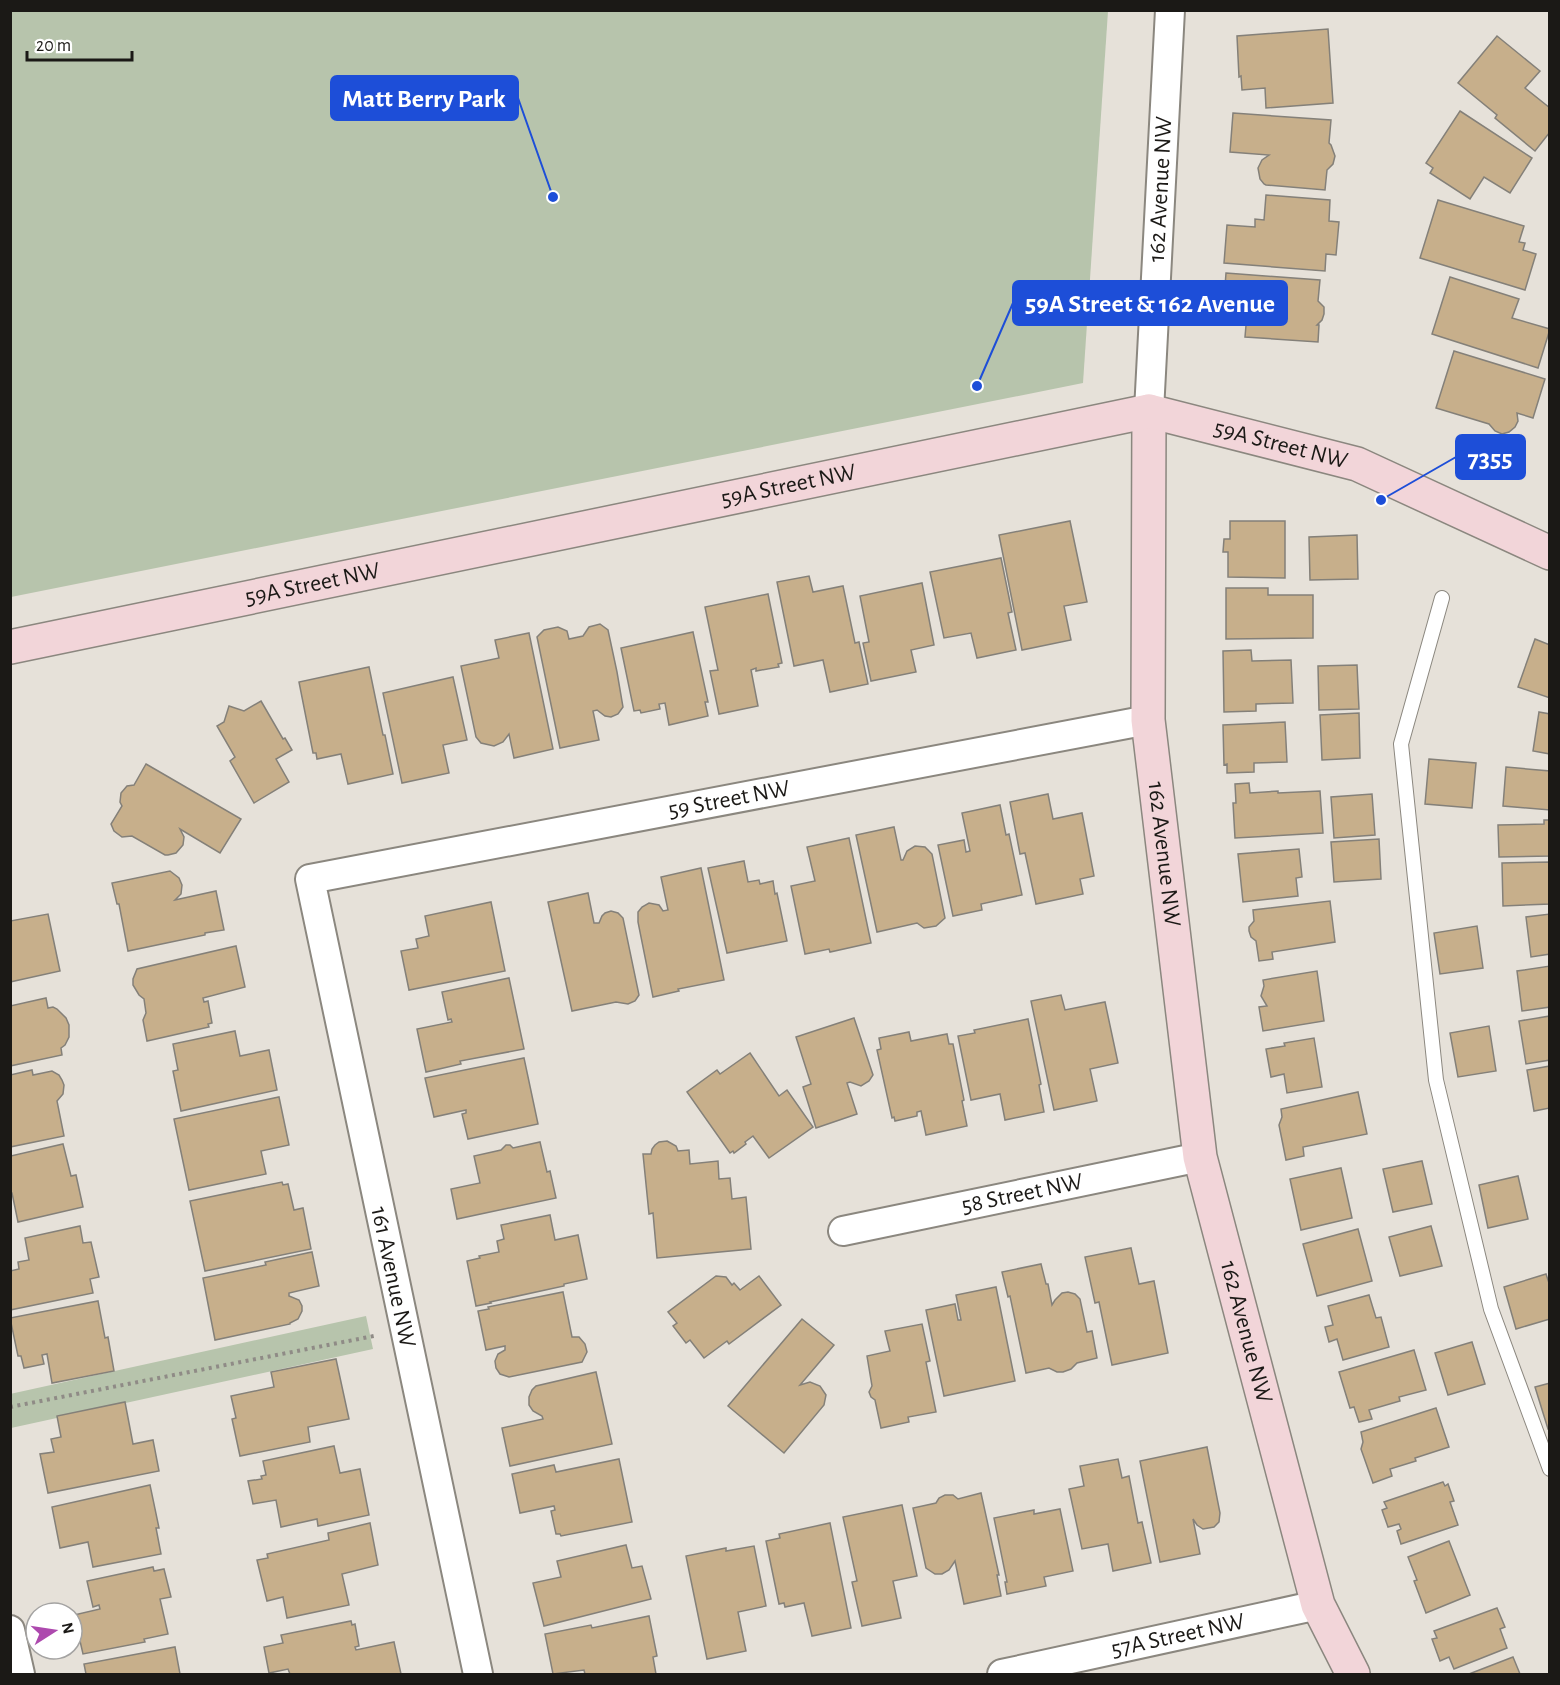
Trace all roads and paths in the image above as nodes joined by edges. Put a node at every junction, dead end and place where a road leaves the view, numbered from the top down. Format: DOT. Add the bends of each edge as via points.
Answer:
graph roads {
  1 [pos="1170,10"];
  2 [pos="1149,411"];
  3 [pos="1550,553"];
  4 [pos="1442,598"];
  5 [pos="10,647"];
  6 [pos="1148,720"];
  7 [pos="310,879"];
  8 [pos="1200,1157"];
  9 [pos="843,1231"];
  10 [pos="404,1330"];
  11 [pos="10,1407"];
  12 [pos="1550,1469"];
  13 [pos="1318,1605"];
  14 [pos="10,1630"];
  15 [pos="20,1674"];
  16 [pos="478,1674"];
  17 [pos="1002,1674"];
  18 [pos="1353,1674"];
  1 -- 2 [label="street, 162 Avenue NW"];
  2 -- 3 [label="street, 59A Street NW" via="1357,464"];
  2 -- 5 [label="street, 59A Street NW"];
  2 -- 6 [label="street, 162 Avenue NW"];
  4 -- 12 [label="lane" via="1401,744 1436,1080 1491,1309"];
  6 -- 7 [label="street, 59 Street NW"];
  6 -- 8 [label="street, 162 Avenue NW"];
  7 -- 10 [label="street, 161 Avenue NW"];
  8 -- 9 [label="street, 58 Street NW"];
  8 -- 13 [label="street, 162 Avenue NW"];
  10 -- 11 [label="path"];
  10 -- 16 [label="street, 161 Avenue NW"];
  13 -- 17 [label="street, 57A Street NW"];
  13 -- 18 [label="street, 162 Avenue NW"];
  14 -- 15 [label="street"];
}
